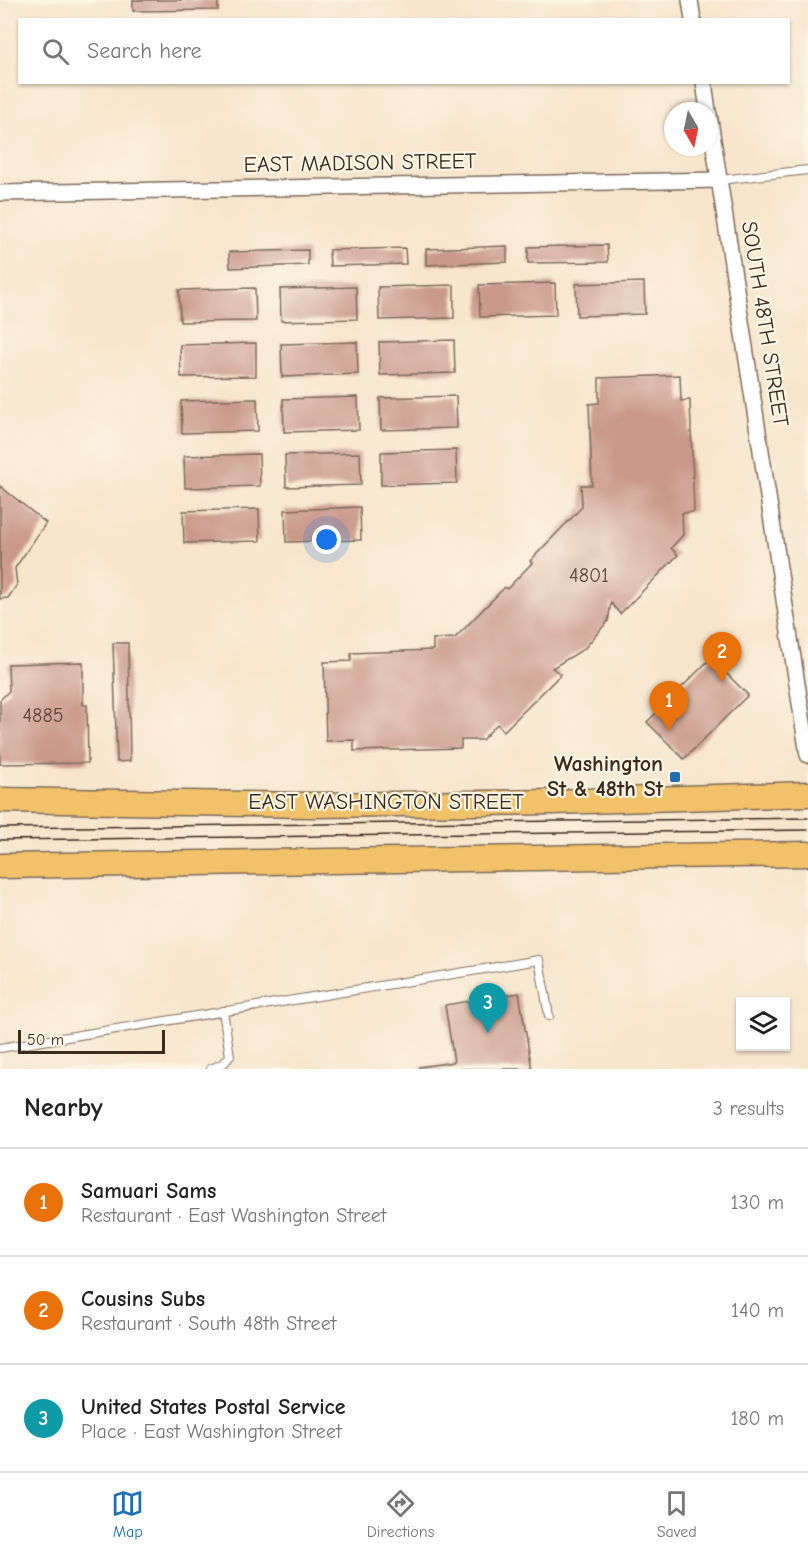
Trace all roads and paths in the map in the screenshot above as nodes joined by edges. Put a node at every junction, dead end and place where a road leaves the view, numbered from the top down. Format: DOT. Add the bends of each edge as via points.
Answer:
graph roads {
  1 [pos="690,0"];
  2 [pos="693,18"];
  3 [pos="704,84"];
  4 [pos="707,102"];
  5 [pos="716,156"];
  6 [pos="808,170"];
  7 [pos="720,180"];
  8 [pos="0,193"];
  9 [pos="808,755"];
  10 [pos="808,794"];
  11 [pos="0,800"];
  12 [pos="808,854"];
  13 [pos="0,866"];
  14 [pos="223,1011"];
  15 [pos="549,1016"];
  16 [pos="0,1048"];
  17 [pos="212,1069"];
  1 -- 2 [label="street"];
  3 -- 4 [label="street, SOUTH 48TH STREET"];
  5 -- 7 [label="street, SOUTH 48TH STREET"];
  6 -- 7 [label="lane"];
  7 -- 8 [label="street, EAST MADISON STREET"];
  7 -- 9 [label="street, SOUTH 48TH STREET"];
  10 -- 11 [label="main road, EAST WASHINGTON STREET" via="337,804"];
  12 -- 13 [label="main road"];
  14 -- 15 [label="lane" via="539,960"];
  14 -- 16 [label="lane"];
  14 -- 17 [label="lane" via="230,1056"];
}
